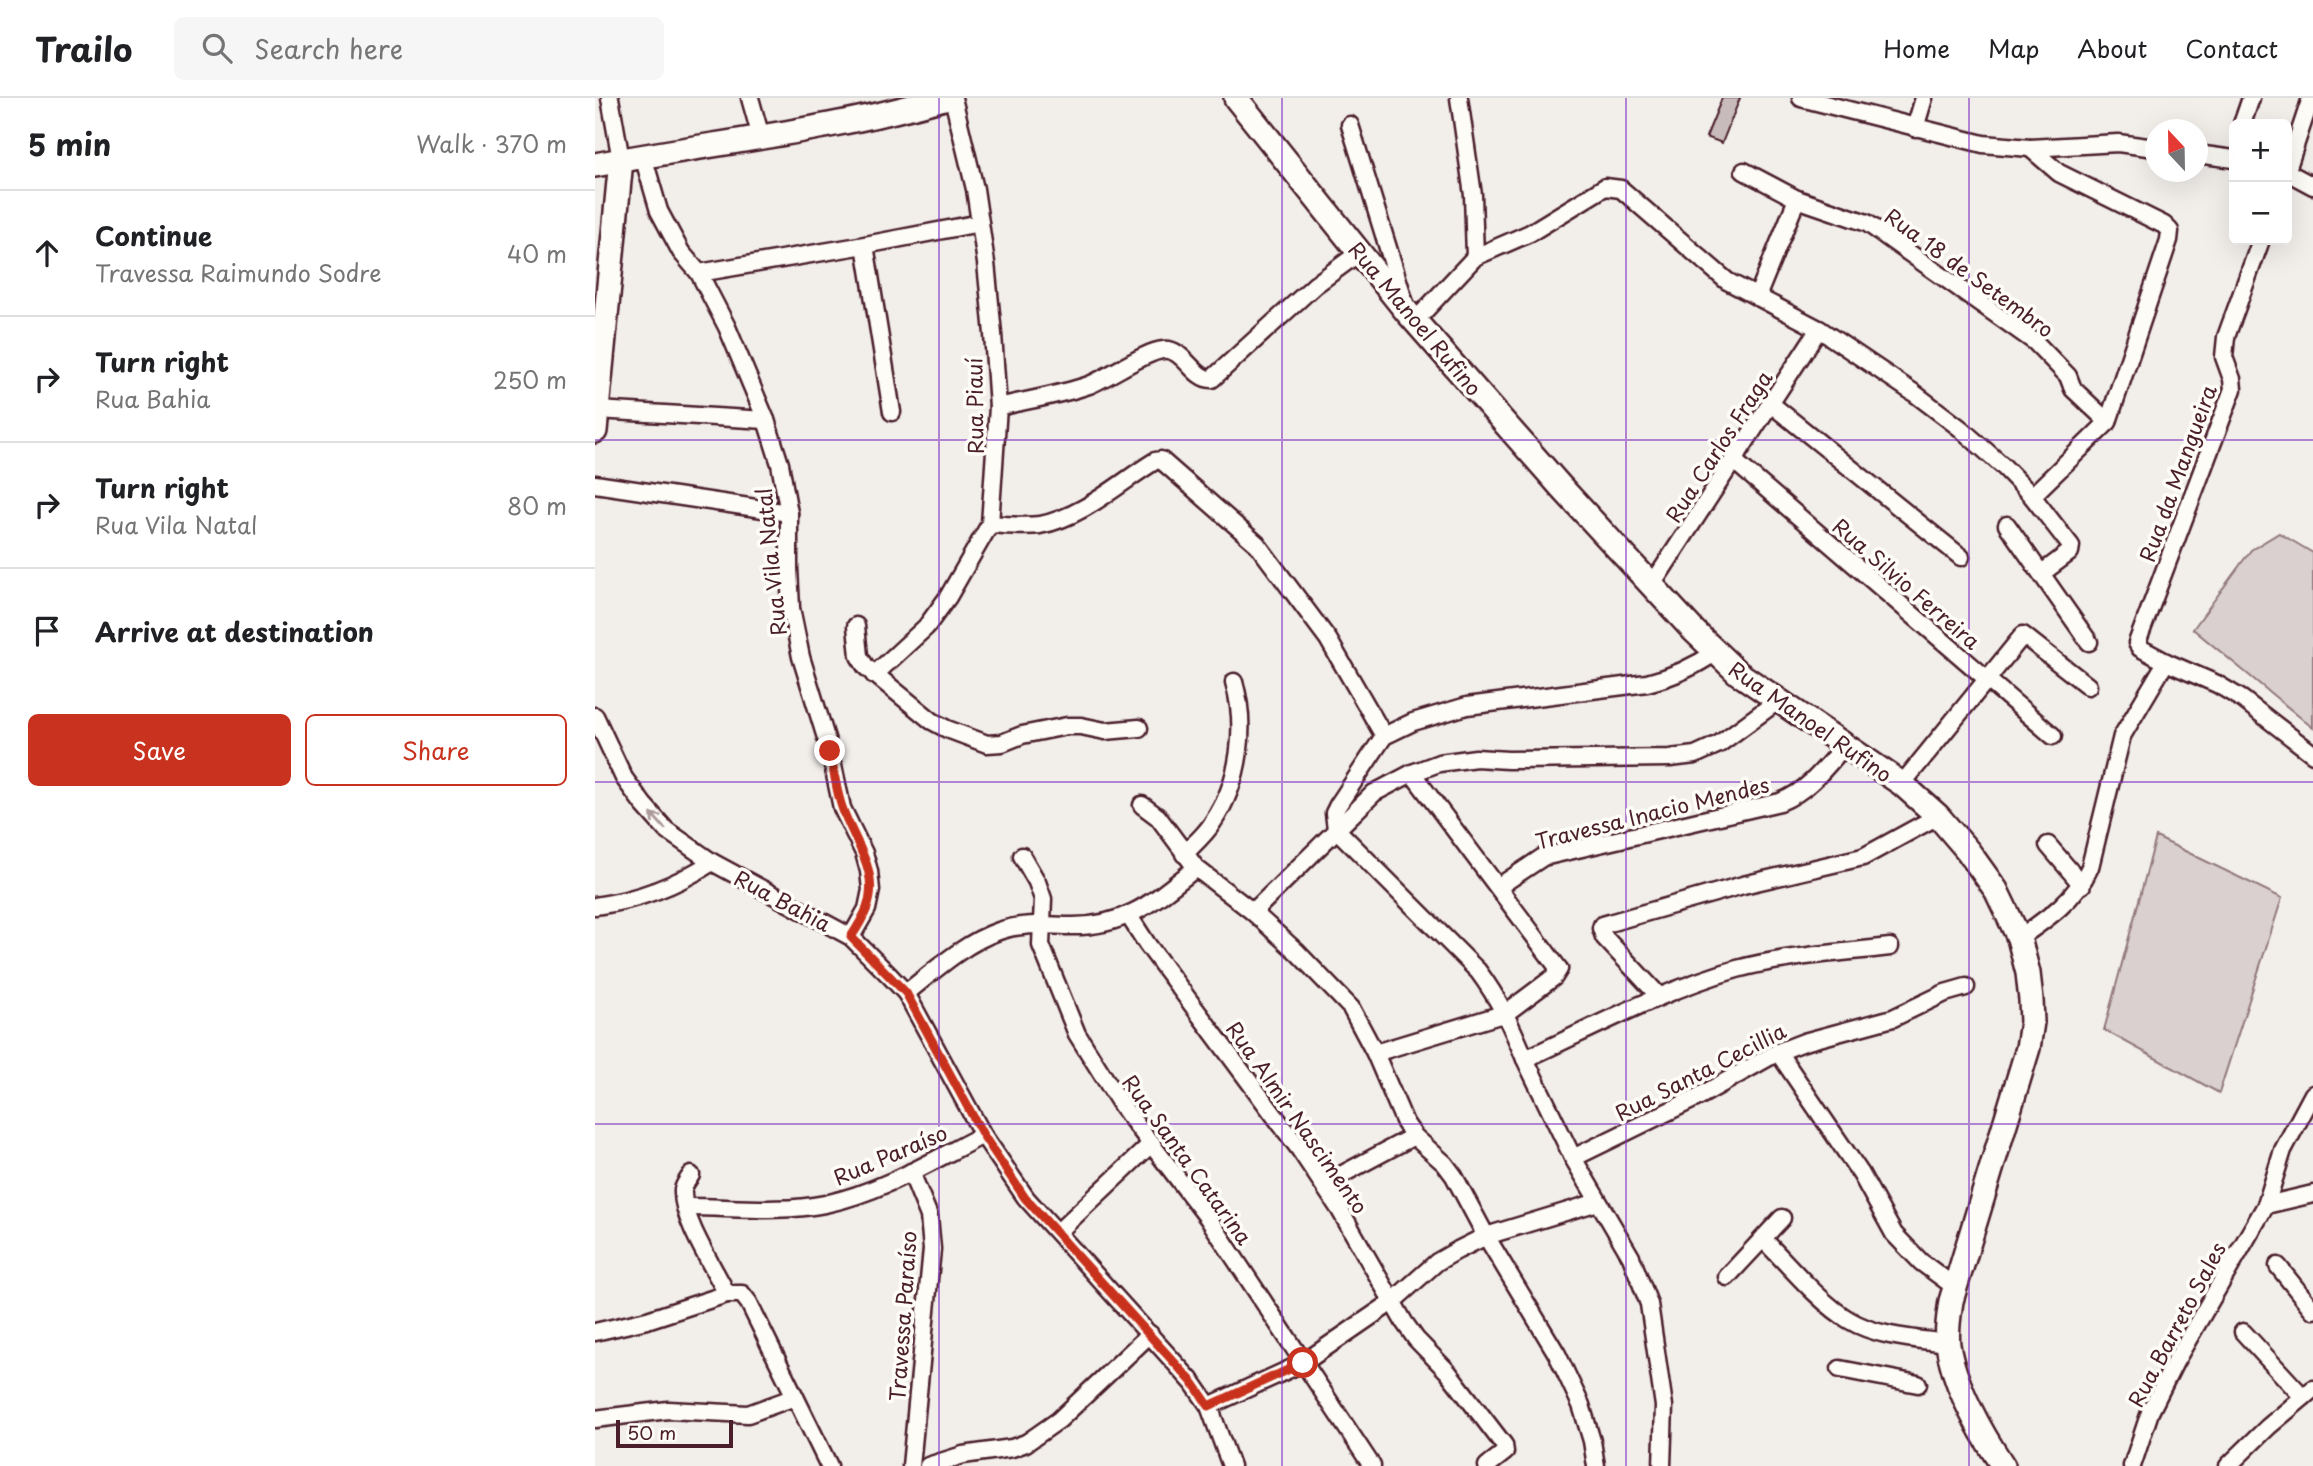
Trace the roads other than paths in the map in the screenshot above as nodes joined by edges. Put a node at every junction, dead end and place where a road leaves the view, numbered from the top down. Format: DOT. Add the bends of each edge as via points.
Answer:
graph roads {
  1 [pos="610,98"];
  2 [pos="750,98"];
  3 [pos="944,98"];
  4 [pos="953,98"];
  5 [pos="1236,98"];
  6 [pos="1459,98"];
  7 [pos="1801,98"];
  8 [pos="1924,98"];
  9 [pos="2251,98"];
  10 [pos="2311,98"];
  11 [pos="2244,119"];
  12 [pos="1350,125"];
  13 [pos="1915,128"];
  14 [pos="761,137"];
  15 [pos="2145,147"];
  16 [pos="2030,148"];
  17 [pos="2208,154"];
  18 [pos="2229,155"];
  19 [pos="2292,156"];
  20 [pos="632,158"];
  21 [pos="595,164"];
  22 [pos="1744,171"];
  23 [pos="2292,174"];
  24 [pos="595,175"];
  25 [pos="2313,186"];
  26 [pos="1797,199"];
  27 [pos="980,223"];
  28 [pos="865,245"];
  29 [pos="2259,245"];
  30 [pos="604,251"];
  31 [pos="1360,252"];
  32 [pos="1475,257"];
  33 [pos="699,273"];
  34 [pos="1758,297"];
  35 [pos="1411,316"];
  36 [pos="1819,329"];
  37 [pos="597,403"];
  38 [pos="1770,404"];
  39 [pos="998,407"];
  40 [pos="892,412"];
  41 [pos="766,420"];
  42 [pos="2108,422"];
  43 [pos="1733,460"];
  44 [pos="595,484"];
  45 [pos="2032,496"];
  46 [pos="789,513"];
  47 [pos="991,524"];
  48 [pos="2007,525"];
  49 [pos="1961,557"];
  50 [pos="2042,573"];
  51 [pos="1652,585"];
  52 [pos="856,626"];
  53 [pos="2089,642"];
  54 [pos="1716,652"];
  55 [pos="2166,662"];
  56 [pos="874,676"];
  57 [pos="1986,679"];
  58 [pos="1234,682"];
  59 [pos="2088,686"];
  60 [pos="1779,701"];
  61 [pos="595,716"];
  62 [pos="1139,728"];
  63 [pos="1384,736"];
  64 [pos="2053,736"];
  65 [pos="1844,746"];
  66 [pos="2313,754"];
  67 [pos="1412,773"];
  68 [pos="1902,784"];
  69 [pos="1142,805"];
  70 [pos="1938,816"];
  71 [pos="1336,829"];
  72 [pos="2048,845"];
  73 [pos="1184,854"];
  74 [pos="1022,856"];
  75 [pos="712,862"];
  76 [pos="1196,868"];
  77 [pos="2082,885"];
  78 [pos="1498,887"];
  79 [pos="595,906"];
  80 [pos="1253,912"];
  81 [pos="1129,916"];
  82 [pos="1043,923"];
  83 [pos="851,937"];
  84 [pos="2019,939"];
  85 [pos="1890,947"];
  86 [pos="1966,987"];
  87 [pos="906,993"];
  88 [pos="1659,996"];
  89 [pos="1506,1013"];
  90 [pos="1778,1052"];
  91 [pos="1375,1053"];
  92 [pos="1525,1059"];
  93 [pos="2313,1094"];
  94 [pos="2308,1114"];
  95 [pos="983,1135"];
  96 [pos="1414,1136"];
  97 [pos="1152,1143"];
  98 [pos="1573,1158"];
  99 [pos="911,1172"];
  100 [pos="691,1175"];
  101 [pos="1324,1184"];
  102 [pos="2313,1194"];
  103 [pos="1598,1202"];
  104 [pos="2266,1205"];
  105 [pos="685,1207"];
  106 [pos="1782,1219"];
  107 [pos="1058,1232"];
  108 [pos="1486,1236"];
  109 [pos="1763,1239"];
  110 [pos="2278,1266"];
  111 [pos="1727,1278"];
  112 [pos="1955,1287"];
  113 [pos="730,1293"];
  114 [pos="1392,1302"];
  115 [pos="2313,1310"];
  116 [pos="595,1332"];
  117 [pos="2243,1332"];
  118 [pos="1150,1334"];
  119 [pos="1948,1343"];
  120 [pos="1303,1363"];
  121 [pos="1840,1369"];
  122 [pos="1918,1384"];
  123 [pos="2308,1393"];
  124 [pos="795,1397"];
  125 [pos="1209,1406"];
  126 [pos="595,1419"];
  127 [pos="829,1466"];
  128 [pos="911,1466"];
  129 [pos="927,1466"];
  130 [pos="1231,1466"];
  131 [pos="1372,1466"];
  132 [pos="1487,1466"];
  133 [pos="1596,1466"];
  134 [pos="1662,1466"];
  135 [pos="2003,1466"];
  136 [pos="2131,1466"];
  137 [pos="2228,1466"];
  1 -- 20 [label="street, Rua Vila Natal"];
  2 -- 14 [label="street"];
  3 -- 14 [label="main road" via="858,120"];
  4 -- 27 [label="street, Rua Piauí"];
  5 -- 31 [label="main road, Rua Manoel Rufino"];
  6 -- 32 [label="street" via="1473,195"];
  7 -- 13 [label="street"];
  8 -- 13 [label="street"];
  9 -- 11 [label="street"];
  10 -- 19 [label="street"];
  12 -- 35 [label="street"];
  13 -- 16 [label="street" via="1971,142"];
  14 -- 20 [label="main road"];
  15 -- 16 [label="street" via="2118,143"];
  16 -- 42 [label="street" via="2059,173 2170,231"];
  17 -- 18 [label="street"];
  20 -- 21 [label="main road"];
  20 -- 24 [label="main road"];
  20 -- 30 [label="main road"];
  20 -- 33 [label="street, Rua Vila Natal" via="652,190 669,234"];
  22 -- 26 [label="street, Rua 18 de Setembro"];
  23 -- 25 [label="street"];
  26 -- 34 [label="street"];
  26 -- 42 [label="street, Rua 18 de Setembro" via="1867,223 2035,342"];
  27 -- 28 [label="street"];
  27 -- 39 [label="street, Rua Piauí"];
  28 -- 33 [label="street"];
  28 -- 40 [label="street"];
  29 -- 55 [label="street, Rua da Mangueira" via="2226,337 2224,357 2233,388 2138,640 2140,648"];
  30 -- 37 [label="main road"];
  31 -- 35 [label="main road, Rua Manoel Rufino"];
  31 -- 39 [label="street" via="1315,285 1212,379 1165,349 1087,386"];
  32 -- 34 [label="street" via="1530,233 1613,186 1629,194 1727,281"];
  32 -- 35 [label="street"];
  33 -- 41 [label="street, Rua Vila Natal" via="744,363"];
  34 -- 36 [label="street"];
  35 -- 51 [label="main road, Rua Manoel Rufino"];
  36 -- 38 [label="street, Rua Carlos Fraga"];
  36 -- 45 [label="street" via="1960,428"];
  37 -- 41 [label="street"];
  38 -- 43 [label="street, Rua Carlos Fraga"];
  38 -- 49 [label="street"];
  39 -- 47 [label="street, Rua Piauí"];
  41 -- 46 [label="street, Rua Vila Natal"];
  42 -- 45 [label="street"];
  43 -- 51 [label="street, Rua Carlos Fraga"];
  43 -- 57 [label="street, Rua Silvio Ferreira"];
  44 -- 46 [label="street"];
  45 -- 50 [label="street" via="2072,549"];
  46 -- 83 [label="street, Rua Vila Natal" via="791,608 801,657 842,808 869,871 867,909"];
  47 -- 56 [label="street, Rua Piauí" via="926,627"];
  47 -- 63 [label="street" via="1044,524 1094,502 1161,460 1265,554 1328,639"];
  48 -- 50 [label="street"];
  50 -- 53 [label="street"];
  51 -- 54 [label="main road, Rua Manoel Rufino"];
  52 -- 56 [label="street" via="859,656"];
  54 -- 60 [label="main road, Rua Manoel Rufino"];
  54 -- 63 [label="street" via="1668,678 1467,706"];
  55 -- 66 [label="street" via="2242,699"];
  55 -- 77 [label="street" via="2122,736 2091,867"];
  56 -- 62 [label="street" via="932,721 987,744 1067,726 1105,731"];
  57 -- 59 [label="street" via="2023,635"];
  57 -- 64 [label="street, Rua Silvio Ferreira"];
  57 -- 68 [label="street"];
  58 -- 73 [label="street" via="1240,701 1237,769 1213,823"];
  60 -- 65 [label="main road, Rua Manoel Rufino"];
  60 -- 67 [label="street" via="1719,744 1695,755 1476,758 1439,763"];
  75 -- 61 [label="street, Rua Bahia, one-way" via="666,830 643,804 624,778"];
  63 -- 71 [label="street" via="1338,805"];
  65 -- 68 [label="main road, Rua Manoel Rufino"];
  65 -- 78 [label="street, Travessa Inacio Mendes" via="1793,797 1543,857"];
  67 -- 71 [label="street" via="1374,793"];
  67 -- 78 [label="street"];
  68 -- 70 [label="main road, Rua Manoel Rufino"];
  69 -- 73 [label="street" via="1157,817"];
  70 -- 84 [label="main road, Rua Manoel Rufino" via="1996,890"];
  70 -- 88 [label="street" via="1863,857 1602,925 1604,937"];
  71 -- 80 [label="street"];
  71 -- 89 [label="street" via="1478,971"];
  72 -- 77 [label="street"];
  73 -- 76 [label="street"];
  74 -- 82 [label="street, Rua Santa Catarina" via="1043,899"];
  75 -- 79 [label="street" via="666,888"];
  75 -- 83 [label="street, Rua Bahia"];
  76 -- 80 [label="street"];
  76 -- 81 [label="street"];
  77 -- 84 [label="street"];
  78 -- 89 [label="street" via="1557,965 1558,973"];
  80 -- 91 [label="street" via="1339,994"];
  81 -- 82 [label="street" via="1091,925"];
  81 -- 101 [label="street, Rua Almir Nascimento"];
  82 -- 87 [label="street" via="983,937"];
  82 -- 97 [label="street, Rua Santa Catarina" via="1041,945 1077,1034"];
  83 -- 87 [label="street, Rua Bahia"];
  84 -- 112 [label="main road, Rua Manoel Rufino" via="2031,1000 2028,1048"];
  85 -- 88 [label="street" via="1740,968"];
  86 -- 90 [label="street, Rua Santa Cecillia" via="1893,1018"];
  87 -- 95 [label="street, Rua Bahia"];
  88 -- 92 [label="street"];
  89 -- 91 [label="street"];
  89 -- 92 [label="street"];
  90 -- 98 [label="street, Rua Santa Cecillia"];
  90 -- 112 [label="street" via="1861,1174 1894,1234"];
  91 -- 96 [label="street"];
  92 -- 98 [label="street"];
  93 -- 94 [label="street, Rua Barreto Sales"];
  94 -- 104 [label="street, Rua Barreto Sales" via="2283,1150"];
  95 -- 99 [label="street, Rua Paraíso"];
  95 -- 107 [label="street, Rua Bahia" via="1025,1198"];
  96 -- 101 [label="street"];
  96 -- 108 [label="street" via="1454,1176"];
  97 -- 107 [label="street"];
  97 -- 120 [label="street, Rua Santa Catarina" via="1208,1218"];
  98 -- 103 [label="street"];
  99 -- 105 [label="street, Rua Paraíso" via="858,1195 823,1204"];
  99 -- 128 [label="street, Travessa Paraíso" via="929,1216 932,1249"];
  100 -- 105 [label="street" via="684,1186"];
  101 -- 114 [label="street, Rua Almir Nascimento"];
  102 -- 104 [label="street"];
  103 -- 108 [label="street"];
  103 -- 134 [label="street" via="1631,1257 1649,1304 1664,1406"];
  104 -- 136 [label="street, Rua Barreto Sales" via="2175,1362 2150,1412"];
  105 -- 113 [label="street"];
  106 -- 109 [label="street"];
  107 -- 118 [label="street, Rua Bahia"];
  108 -- 114 [label="street" via="1437,1262"];
  108 -- 133 [label="street" via="1571,1381"];
  109 -- 111 [label="street"];
  109 -- 119 [label="street" via="1851,1321 1878,1332"];
  110 -- 115 [label="street"];
  112 -- 119 [label="main road, Rua Manoel Rufino"];
  113 -- 116 [label="street"];
  113 -- 124 [label="street" via="742,1294 750,1303"];
  114 -- 120 [label="street"];
  114 -- 132 [label="street, Rua Almir Nascimento" via="1416,1339 1448,1372 1504,1445 1504,1452"];
  117 -- 123 [label="street"];
  118 -- 125 [label="street, Rua Bahia"];
  118 -- 129 [label="street" via="1059,1420 1026,1443"];
  119 -- 135 [label="main road" via="1965,1397"];
  120 -- 125 [label="street"];
  120 -- 131 [label="street, Rua Santa Catarina"];
  121 -- 122 [label="street"];
  123 -- 137 [label="street"];
  124 -- 126 [label="street" via="748,1414 668,1410"];
  124 -- 127 [label="street"];
  125 -- 130 [label="street, Rua Bahia"];
}
